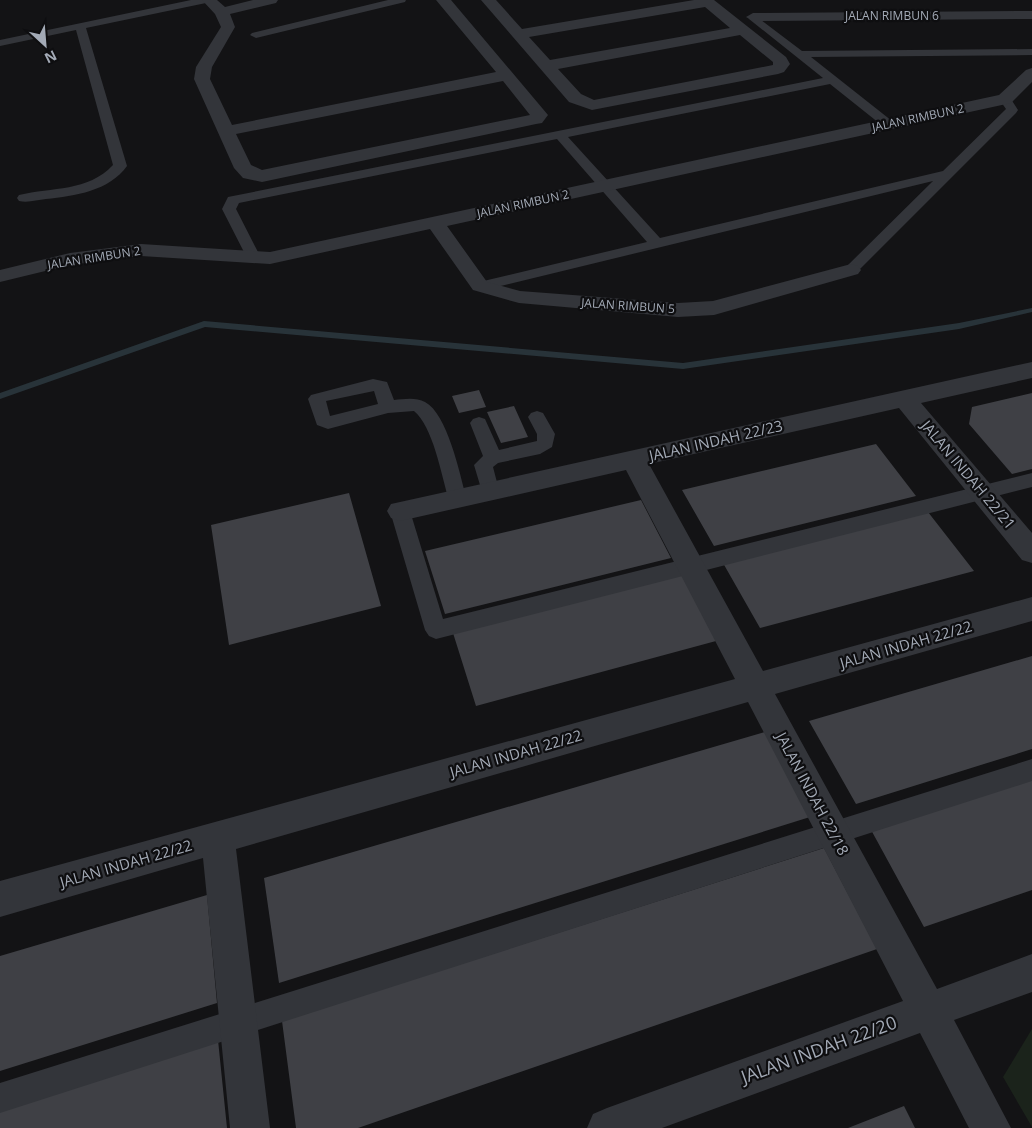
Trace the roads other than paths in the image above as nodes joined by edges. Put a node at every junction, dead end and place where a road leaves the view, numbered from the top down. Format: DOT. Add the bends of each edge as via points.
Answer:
graph roads {
  1 [pos="207,0"];
  2 [pos="271,0"];
  3 [pos="401,0"];
  4 [pos="443,0"];
  5 [pos="488,0"];
  6 [pos="706,1"];
  7 [pos="222,12"];
  8 [pos="1032,15"];
  9 [pos="752,17"];
  10 [pos="80,26"];
  11 [pos="743,30"];
  12 [pos="518,34"];
  13 [pos="256,35"];
  14 [pos="0,43"];
  15 [pos="17,47"];
  16 [pos="1032,52"];
  17 [pos="0,53"];
  18 [pos="799,54"];
  19 [pos="546,66"];
  20 [pos="1032,73"];
  21 [pos="506,75"];
  22 [pos="833,80"];
  23 [pos="1005,99"];
  24 [pos="888,124"];
  25 [pos="226,131"];
  26 [pos="560,135"];
  27 [pos="946,174"];
  28 [pos="605,186"];
  29 [pos="24,198"];
  30 [pos="435,223"];
  31 [pos="656,243"];
  32 [pos="253,256"];
  33 [pos="851,270"];
  34 [pos="0,276"];
  35 [pos="480,286"];
  36 [pos="1032,370"];
  37 [pos="904,398"];
  38 [pos="388,406"];
  39 [pos="537,417"];
  40 [pos="479,424"];
  41 [pos="493,458"];
  42 [pos="634,460"];
  43 [pos="1032,480"];
  44 [pos="490,490"];
  45 [pos="982,492"];
  46 [pos="457,497"];
  47 [pos="400,511"];
  48 [pos="1032,552"];
  49 [pos="690,566"];
  50 [pos="1032,610"];
  51 [pos="756,687"];
  52 [pos="1032,770"];
  53 [pos="833,833"];
  54 [pos="218,838"];
  55 [pos="0,899"];
  56 [pos="1032,973"];
  57 [pos="928,1011"];
  58 [pos="239,1022"];
  59 [pos="0,1098"];
  60 [pos="250,1128"];
  61 [pos="606,1128"];
  62 [pos="991,1128"];
  1 -- 7 [label="street"];
  1 -- 10 [label="lane"];
  2 -- 7 [label="street"];
  3 -- 13 [label="lane"];
  4 -- 21 [label="street"];
  5 -- 12 [label="street"];
  6 -- 11 [label="street"];
  6 -- 12 [label="street"];
  7 -- 25 [label="street" via="228,27 204,67 202,79"];
  8 -- 9 [label="street, JALAN RIMBUN 6"];
  9 -- 18 [label="lane"];
  10 -- 15 [label="lane"];
  10 -- 29 [label="lane" via="120,166 104,182"];
  11 -- 19 [label="street"];
  11 -- 19 [label="street" via="780,60 782,64 778,69 592,105 575,98"];
  12 -- 19 [label="street"];
  14 -- 15 [label="lane"];
  15 -- 17 [label="lane"];
  16 -- 18 [label="lane"];
  18 -- 22 [label="lane"];
  20 -- 23 [label="street"];
  21 -- 25 [label="street"];
  21 -- 25 [label="street" via="537,111 536,119 262,176 250,174 243,168"];
  22 -- 24 [label="lane"];
  22 -- 26 [label="lane"];
  23 -- 24 [label="street, JALAN RIMBUN 2"];
  23 -- 27 [label="lane" via="1012,110"];
  24 -- 28 [label="street, JALAN RIMBUN 2"];
  26 -- 28 [label="lane"];
  26 -- 32 [label="lane" via="233,200 229,209"];
  27 -- 31 [label="lane"];
  27 -- 33 [label="lane"];
  28 -- 30 [label="street, JALAN RIMBUN 2"];
  28 -- 31 [label="lane"];
  30 -- 32 [label="street, JALAN RIMBUN 2" via="270,258"];
  30 -- 35 [label="street"];
  31 -- 35 [label="lane"];
  32 -- 34 [label="street, JALAN RIMBUN 2" via="140,250 70,259"];
  33 -- 35 [label="street, JALAN RIMBUN 5" via="714,308 678,310 519,297"];
  36 -- 37 [label="street, JALAN INDAH 22/23"];
  37 -- 42 [label="street, JALAN INDAH 22/23"];
  37 -- 45 [label="street, JALAN INDAH 22/21"];
  38 -- 46 [label="lane" via="416,405 425,409"];
  39 -- 41 [label="lane" via="546,434 546,443 540,448"];
  40 -- 41 [label="lane"];
  41 -- 44 [label="lane" via="483,465"];
  42 -- 44 [label="street, JALAN INDAH 22/23"];
  42 -- 49 [label="street, JALAN INDAH 22/18"];
  43 -- 45 [label="lane"];
  44 -- 46 [label="street, JALAN INDAH 22/23"];
  45 -- 48 [label="street, JALAN INDAH 22/21"];
  45 -- 49 [label="lane"];
  46 -- 47 [label="street, JALAN INDAH 22/23"];
  47 -- 49 [label="lane" via="436,630"];
  49 -- 51 [label="street, JALAN INDAH 22/18"];
  50 -- 51 [label="street, JALAN INDAH 22/22"];
  51 -- 53 [label="street, JALAN INDAH 22/18"];
  51 -- 54 [label="street, JALAN INDAH 22/22"];
  52 -- 53 [label="lane"];
  53 -- 57 [label="street, JALAN INDAH 22/18"];
  53 -- 58 [label="lane"];
  54 -- 55 [label="street, JALAN INDAH 22/22"];
  54 -- 58 [label="street"];
  56 -- 57 [label="street, JALAN INDAH 22/20"];
  57 -- 61 [label="street, JALAN INDAH 22/20"];
  57 -- 62 [label="street, JALAN INDAH 22/18"];
  58 -- 59 [label="lane"];
  58 -- 60 [label="street"];
}
